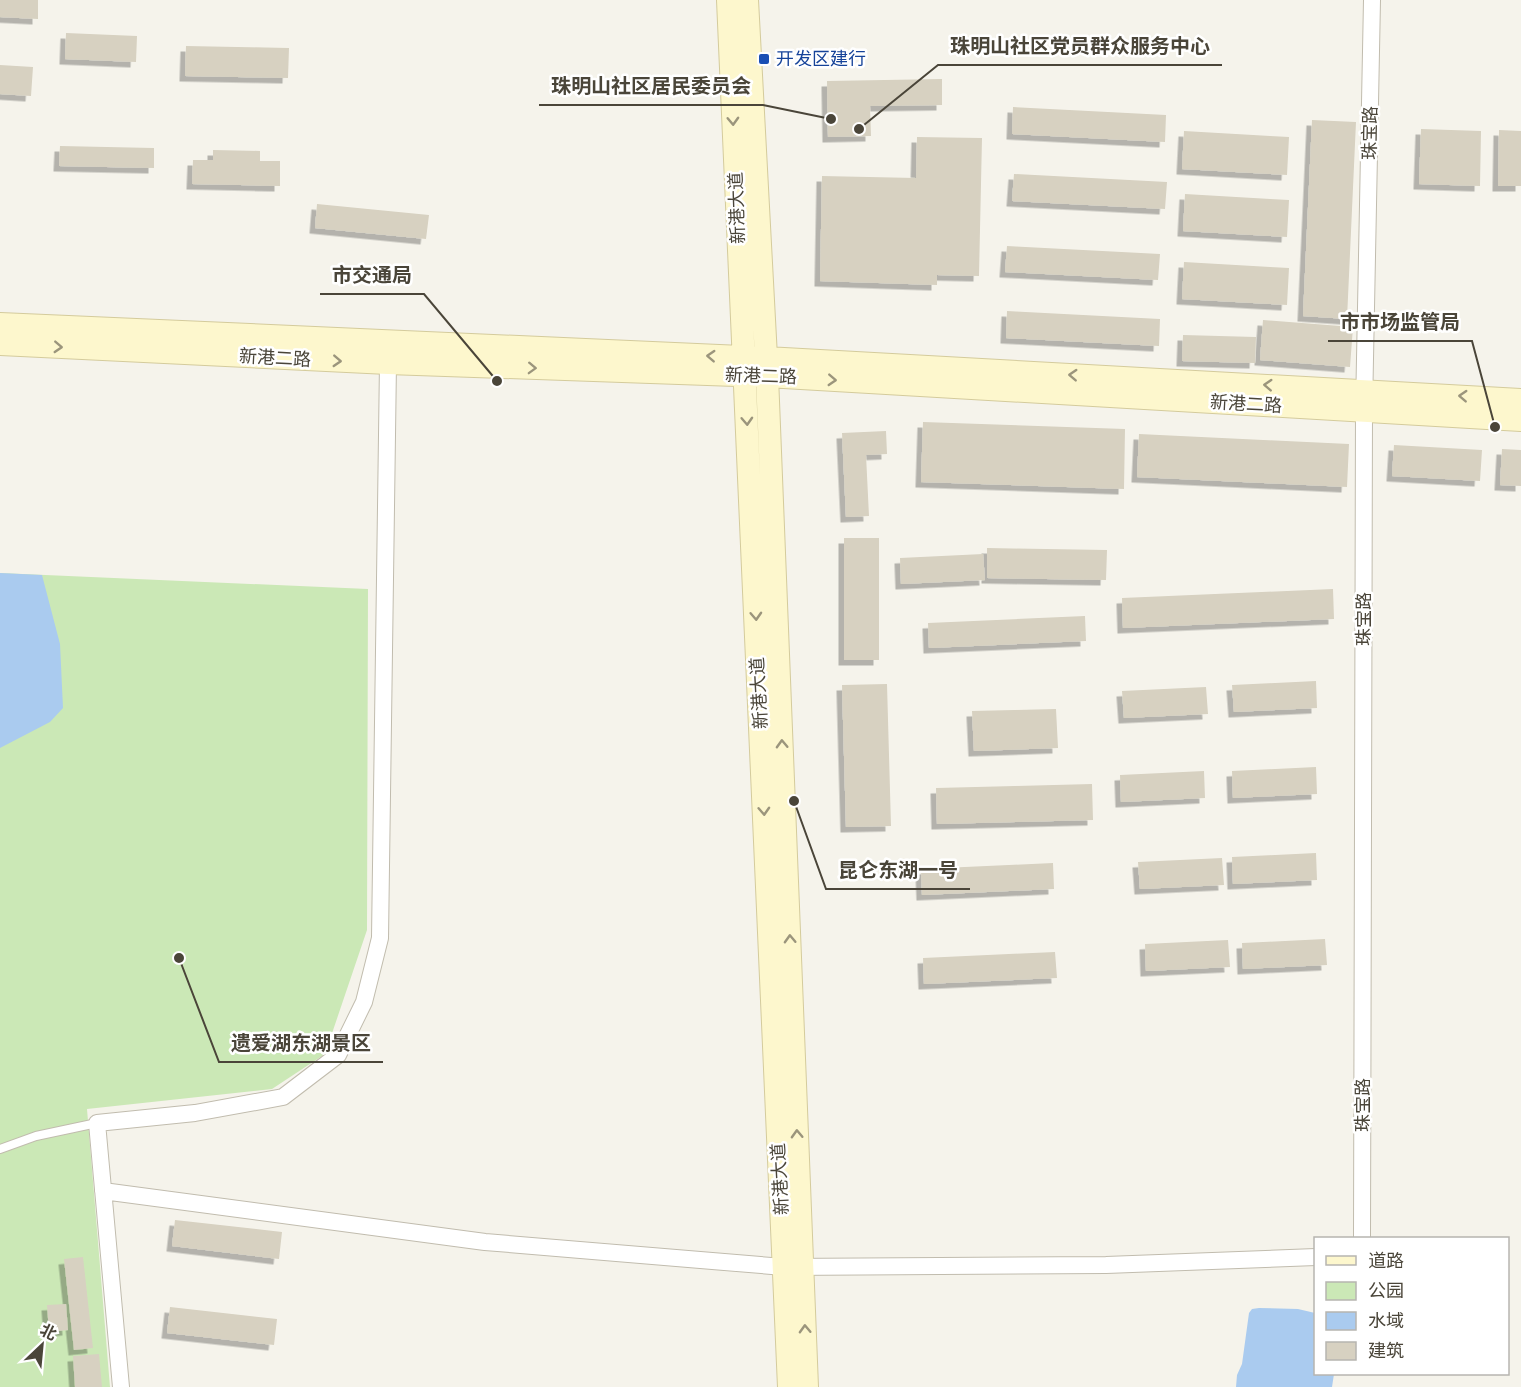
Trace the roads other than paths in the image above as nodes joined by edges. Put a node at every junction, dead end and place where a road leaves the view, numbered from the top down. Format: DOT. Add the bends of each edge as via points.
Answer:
graph roads {
  1 [pos="728,0"];
  2 [pos="747,0"];
  3 [pos="1372,0"];
  4 [pos="0,324"];
  5 [pos="0,344"];
  6 [pos="388,363"];
  7 [pos="755,367"];
  8 [pos="1365,400"];
  9 [pos="1521,400"];
  10 [pos="1521,420"];
  11 [pos="97,1123"];
  12 [pos="0,1149"];
  13 [pos="104,1191"];
  14 [pos="1362,1237"];
  15 [pos="1314,1257"];
  16 [pos="793,1267"];
  17 [pos="121,1387"];
  18 [pos="789,1387"];
  19 [pos="807,1387"];
  1 -- 7 [label="main road, 新港大道, one-way"];
  2 -- 7 [label="main road, 新港大道"];
  3 -- 8 [label="street, 珠宝路"];
  7 -- 4 [label="main road, 新港二路, one-way"];
  5 -- 6 [label="main road, 新港二路, one-way"];
  6 -- 7 [label="main road, 新港二路, one-way"];
  6 -- 11 [label="street" via="380,938 364,1002 338,1055 283,1097 195,1113"];
  7 -- 8 [label="main road, 新港二路"];
  7 -- 16 [label="main road, 新港大道"];
  9 -- 8 [label="main road, 新港二路, one-way"];
  8 -- 10 [label="main road, 新港二路"];
  8 -- 14 [label="street, 珠宝路"];
  11 -- 12 [label="lane" via="36,1136"];
  11 -- 13 [label="street"];
  13 -- 16 [label="street" via="485,1242"];
  13 -- 17 [label="street"];
  15 -- 16 [label="street" via="1106,1265"];
  16 -- 18 [label="main road, 新港大道"];
  19 -- 16 [label="main road, 新港大道, one-way"];
}
